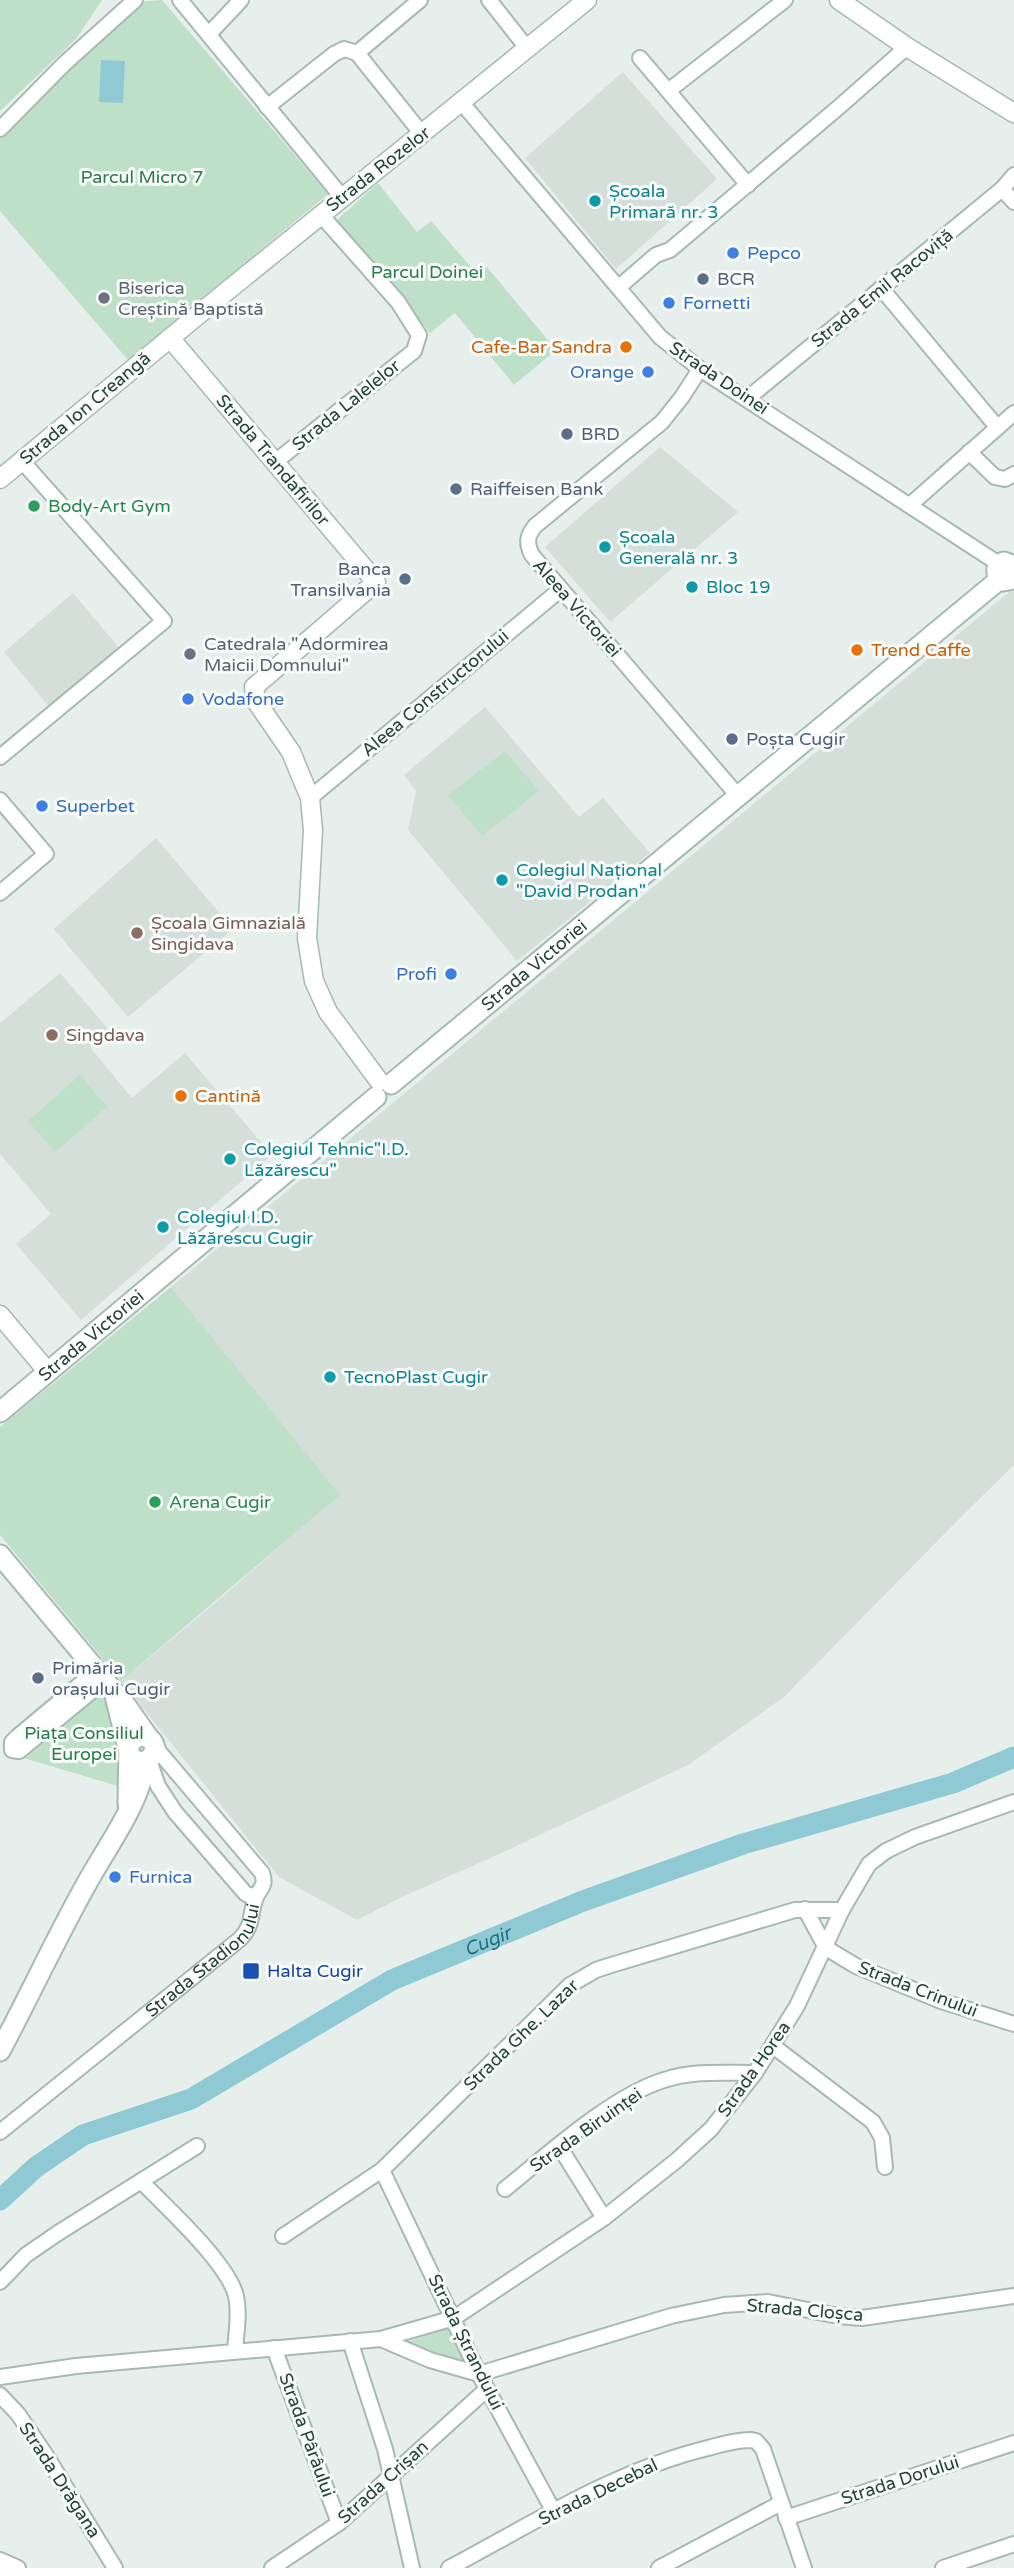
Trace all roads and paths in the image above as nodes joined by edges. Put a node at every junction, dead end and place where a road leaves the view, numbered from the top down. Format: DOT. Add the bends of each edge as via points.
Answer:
graph roads {
  1 [pos="135,0"];
  2 [pos="180,0"];
  3 [pos="241,0"];
  4 [pos="420,0"];
  5 [pos="489,0"];
  6 [pos="587,0"];
  7 [pos="785,0"];
  8 [pos="839,0"];
  9 [pos="209,34"];
  10 [pos="907,47"];
  11 [pos="527,48"];
  12 [pos="357,53"];
  13 [pos="640,58"];
  14 [pos="668,91"];
  15 [pos="461,102"];
  16 [pos="267,107"];
  17 [pos="1014,113"];
  18 [pos="0,129"];
  19 [pos="422,134"];
  20 [pos="1014,175"];
  21 [pos="748,185"];
  22 [pos="1002,189"];
  23 [pos="342,197"];
  24 [pos="1014,202"];
  25 [pos="321,215"];
  26 [pos="619,287"];
  27 [pos="881,288"];
  28 [pos="170,338"];
  29 [pos="700,369"];
  30 [pos="748,398"];
  31 [pos="1014,413"];
  32 [pos="997,427"];
  33 [pos="969,452"];
  34 [pos="22,461"];
  35 [pos="275,462"];
  36 [pos="1014,474"];
  37 [pos="0,479"];
  38 [pos="911,505"];
  39 [pos="1007,572"];
  40 [pos="561,589"];
  41 [pos="0,757"];
  42 [pos="738,796"];
  43 [pos="310,798"];
  44 [pos="0,800"];
  45 [pos="0,892"];
  46 [pos="382,1087"];
  47 [pos="0,1315"];
  48 [pos="48,1372"];
  49 [pos="0,1412"];
  50 [pos="0,1555"];
  51 [pos="104,1681"];
  52 [pos="21,1742"];
  53 [pos="142,1752"];
  54 [pos="1014,1802"];
  55 [pos="257,1894"];
  56 [pos="805,1909"];
  57 [pos="842,1910"];
  58 [pos="826,1948"];
  59 [pos="1014,2024"];
  60 [pos="773,2046"];
  61 [pos="0,2051"];
  62 [pos="755,2073"];
  63 [pos="0,2132"];
  64 [pos="197,2146"];
  65 [pos="559,2146"];
  66 [pos="885,2167"];
  67 [pos="382,2170"];
  68 [pos="142,2182"];
  69 [pos="505,2189"];
  70 [pos="604,2218"];
  71 [pos="283,2236"];
  72 [pos="0,2282"];
  73 [pos="1014,2296"];
  74 [pos="454,2318"];
  75 [pos="381,2339"];
  76 [pos="350,2341"];
  77 [pos="274,2348"];
  78 [pos="235,2351"];
  79 [pos="479,2374"];
  80 [pos="0,2377"];
  81 [pos="487,2389"];
  82 [pos="0,2395"];
  83 [pos="1014,2443"];
  84 [pos="391,2474"];
  85 [pos="781,2502"];
  86 [pos="554,2512"];
  87 [pos="786,2518"];
  88 [pos="339,2523"];
  89 [pos="1014,2544"];
  90 [pos="0,2560"];
  91 [pos="18,2568"];
  92 [pos="116,2568"];
  93 [pos="272,2568"];
  94 [pos="412,2568"];
  95 [pos="449,2568"];
  96 [pos="659,2568"];
  97 [pos="804,2568"];
  98 [pos="943,2568"];
  1 -- 18 [label="street"];
  2 -- 9 [label="street"];
  3 -- 9 [label="street"];
  4 -- 12 [label="street"];
  5 -- 11 [label="street"];
  6 -- 11 [label="street, Strada Rozelor"];
  7 -- 14 [label="street"];
  8 -- 10 [label="street"];
  9 -- 16 [label="street"];
  10 -- 17 [label="street"];
  10 -- 21 [label="street"];
  11 -- 15 [label="street, Strada Rozelor"];
  12 -- 16 [label="street" via="344,49 334,54"];
  12 -- 19 [label="street"];
  13 -- 14 [label="street"];
  14 -- 21 [label="street"];
  15 -- 19 [label="street, Strada Rozelor"];
  15 -- 26 [label="street, Strada Doinei"];
  16 -- 23 [label="street"];
  19 -- 23 [label="street, Strada Rozelor"];
  20 -- 22 [label="street, Strada Emil Racoviță"];
  21 -- 26 [label="street"];
  22 -- 24 [label="street"];
  22 -- 27 [label="street, Strada Emil Racoviță"];
  23 -- 25 [label="street, Strada Rozelor"];
  25 -- 28 [label="street, Strada Rozelor"];
  25 -- 35 [label="street, Strada Lalelelor" via="398,302 419,335 414,351"];
  26 -- 29 [label="street, Strada Doinei" via="660,337"];
  27 -- 30 [label="street, Strada Emil Racoviță"];
  27 -- 32 [label="street"];
  28 -- 34 [label="street, Strada Ion Creangă"];
  28 -- 35 [label="street, Strada Trandafirilor"];
  29 -- 30 [label="street, Strada Doinei"];
  29 -- 40 [label="street, Aleea Victoriei" via="662,422 529,534 531,555"];
  30 -- 38 [label="street, Strada Doinei"];
  31 -- 32 [label="street"];
  32 -- 33 [label="street"];
  33 -- 36 [label="street" via="995,477 1005,479"];
  33 -- 38 [label="street"];
  34 -- 37 [label="street, Strada Ion Creangă"];
  34 -- 41 [label="street" via="164,621"];
  35 -- 43 [label="street, Strada Trandafirilor" via="376,582 254,687 256,701 291,752"];
  38 -- 39 [label="street, Strada Doinei"];
  39 -- 42 [label="main road, Strada Victoriei"];
  40 -- 42 [label="street, Aleea Victoriei"];
  40 -- 43 [label="street, Aleea Constructorului"];
  42 -- 46 [label="main road, Strada Victoriei"];
  43 -- 46 [label="street" via="313,830 307,938 311,972 328,1012"];
  44 -- 45 [label="street" via="46,854"];
  46 -- 48 [label="main road, Strada Victoriei"];
  47 -- 48 [label="street"];
  48 -- 49 [label="main road, Strada Victoriei"];
  50 -- 51 [label="main road, Strada Stadionului"];
  51 -- 52 [label="street"];
  51 -- 53 [label="main road, Strada Stadionului"];
  53 -- 55 [label="street, Strada Stadionului" via="183,1822 245,1893"];
  53 -- 55 [label="street" via="262,1873 265,1881"];
  53 -- 61 [label="main road" via="128,1809"];
  54 -- 57 [label="street, Strada Horea" via="886,1851 861,1874"];
  55 -- 63 [label="street, Strada Stadionului" via="251,1922 240,1939"];
  56 -- 57 [label="street, Strada Ghe. Lazar"];
  56 -- 58 [label="street"];
  56 -- 67 [label="street, Strada Ghe. Lazar" via="608,1966 581,1978"];
  57 -- 58 [label="street, Strada Horea"];
  58 -- 59 [label="street, Strada Crinului" via="898,1985"];
  58 -- 60 [label="street, Strada Horea"];
  60 -- 62 [label="street, Strada Horea"];
  60 -- 66 [label="street" via="873,2122 882,2138"];
  62 -- 65 [label="street, Strada Biruinței" via="665,2079 619,2102"];
  62 -- 70 [label="street, Strada Horea" via="711,2129"];
  64 -- 68 [label="street"];
  65 -- 69 [label="street, Strada Biruinței"];
  65 -- 70 [label="street"];
  67 -- 71 [label="street, Strada Ghe. Lazar"];
  67 -- 74 [label="street, Strada Ștrandului"];
  68 -- 72 [label="street" via="26,2255"];
  68 -- 78 [label="street" via="232,2285 237,2305"];
  70 -- 74 [label="street, Strada Horea"];
  73 -- 79 [label="street, Strada Cloșca" via="862,2318 768,2302 712,2307"];
  74 -- 75 [label="street, Strada Horea"];
  74 -- 79 [label="street, Strada Ștrandului"];
  75 -- 76 [label="street"];
  75 -- 79 [label="street"];
  76 -- 77 [label="street"];
  76 -- 84 [label="street"];
  77 -- 78 [label="street"];
  77 -- 88 [label="street, Strada Pârâului"];
  78 -- 80 [label="street"];
  79 -- 81 [label="street, Strada Ștrandului"];
  81 -- 84 [label="street, Strada Crișan"];
  81 -- 86 [label="street, Strada Ștrandului"];
  82 -- 92 [label="street, Strada Drăgana" via="47,2457"];
  83 -- 87 [label="street, Strada Dorului"];
  84 -- 88 [label="street, Strada Crișan"];
  84 -- 94 [label="street"];
  85 -- 86 [label="street, Strada Decebal" via="763,2449 757,2441 744,2440 655,2463"];
  85 -- 87 [label="street"];
  85 -- 96 [label="street"];
  86 -- 95 [label="street, Strada Decebal"];
  87 -- 97 [label="street"];
  88 -- 93 [label="street, Strada Crișan"];
  89 -- 98 [label="street"];
  90 -- 91 [label="street"];
}
